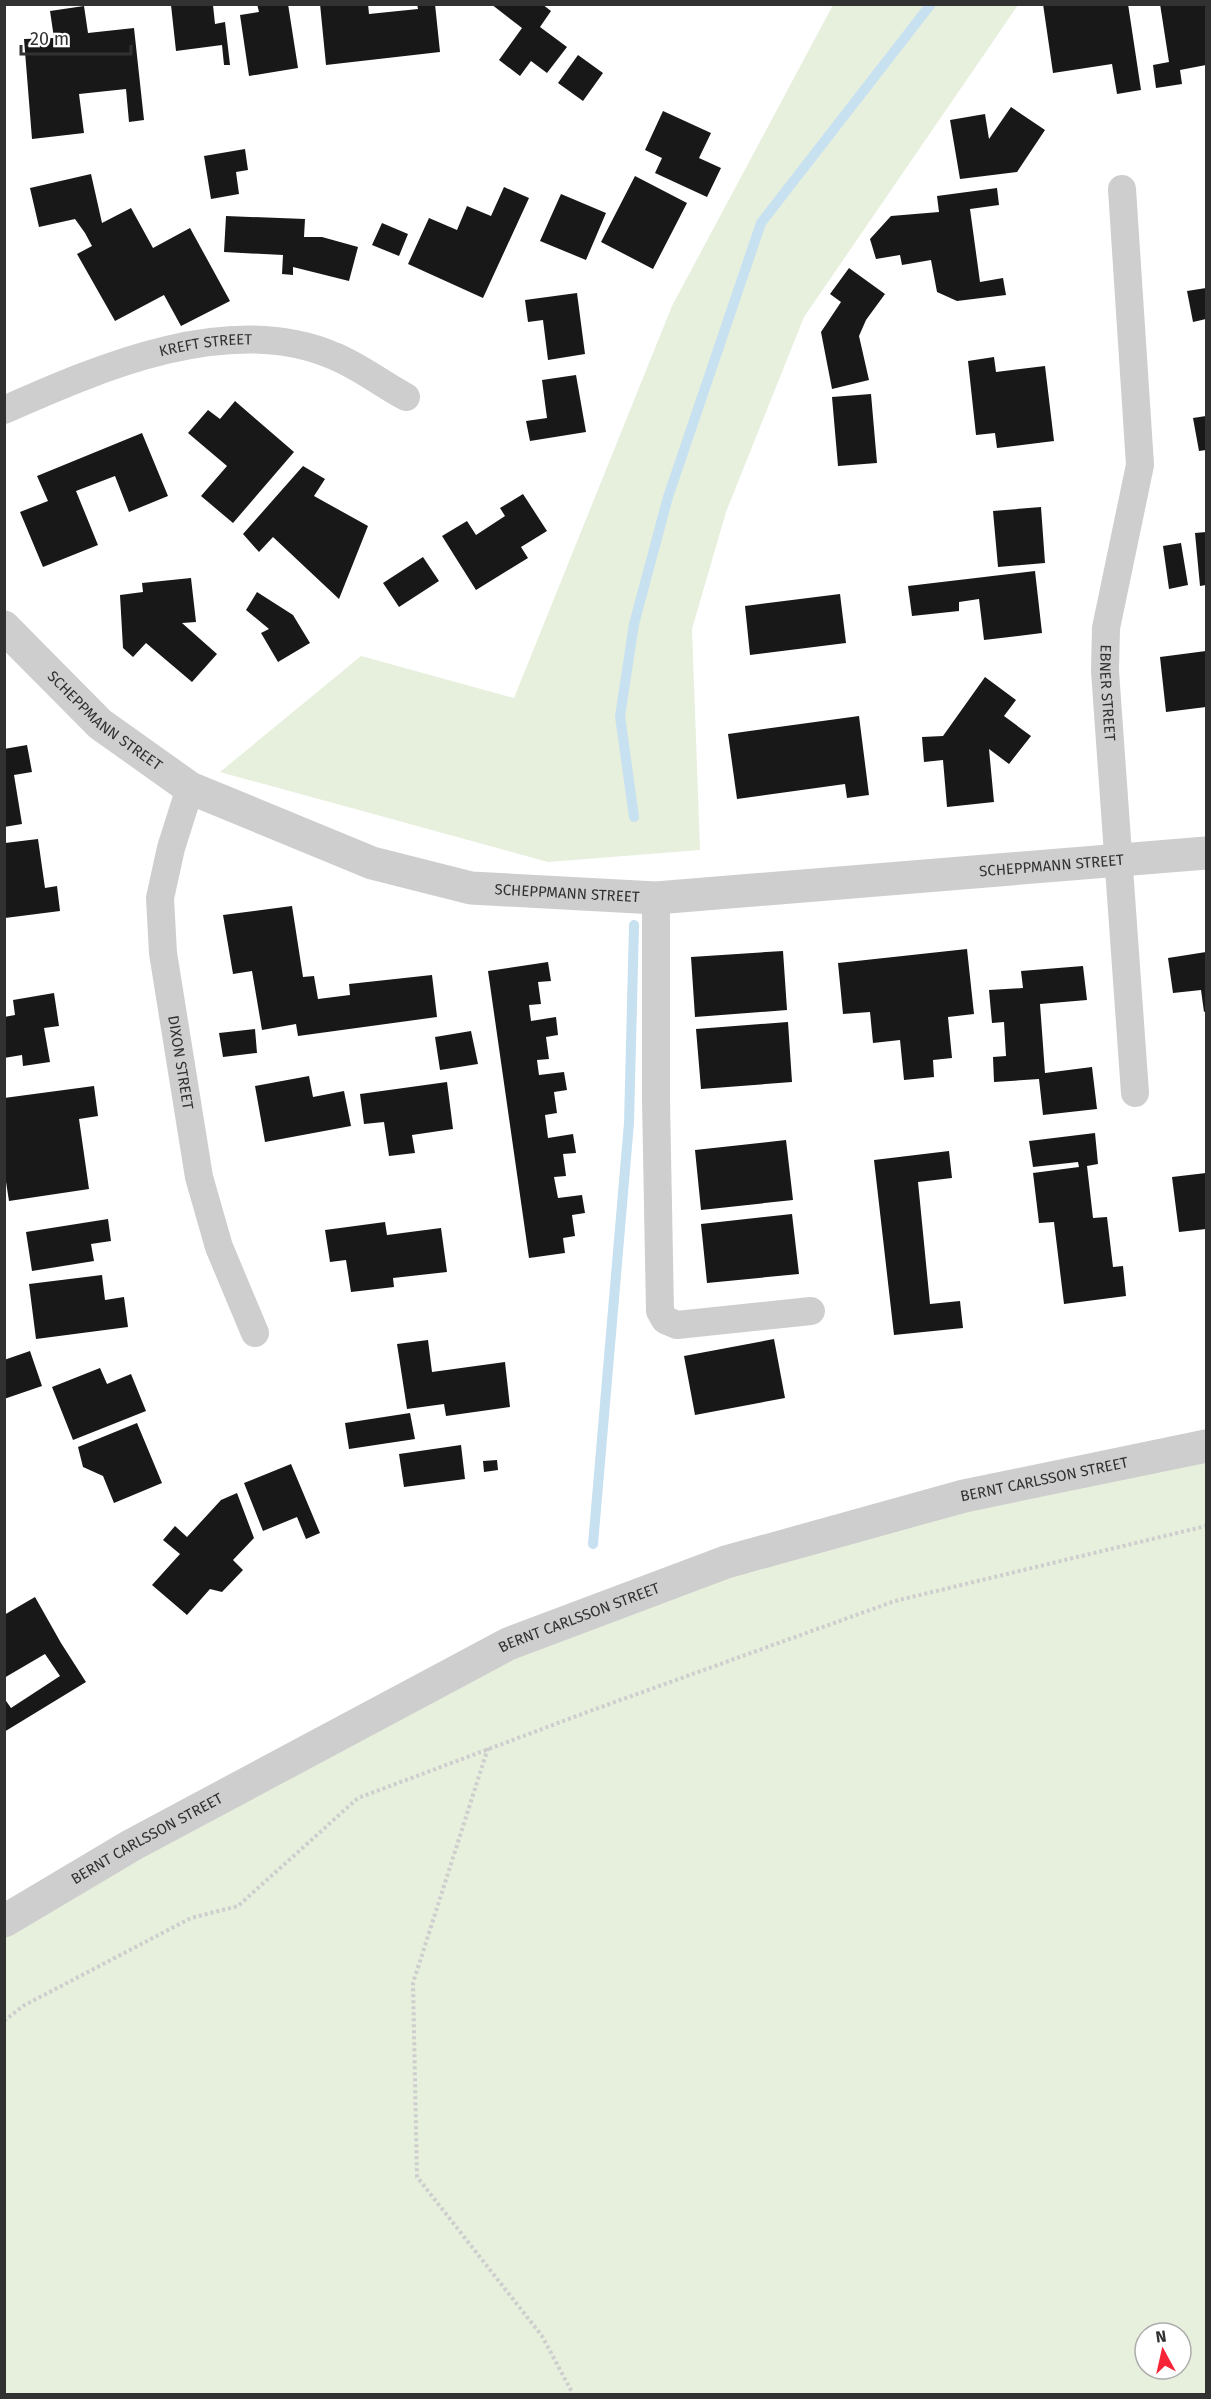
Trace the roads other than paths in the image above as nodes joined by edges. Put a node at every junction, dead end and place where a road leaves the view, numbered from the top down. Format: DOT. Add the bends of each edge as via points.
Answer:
graph roads {
  1 [pos="1122,189"];
  2 [pos="406,397"];
  3 [pos="4,410"];
  4 [pos="4,627"];
  5 [pos="190,788"];
  6 [pos="1206,853"];
  7 [pos="1119,860"];
  8 [pos="656,898"];
  9 [pos="1135,1093"];
  10 [pos="811,1311"];
  11 [pos="255,1333"];
  12 [pos="1206,1446"];
  13 [pos="4,1921"];
  1 -- 7 [label="street, EBNER STREET" via="1140,465 1106,627 1105,671"];
  2 -- 3 [label="street, KREFT STREET" via="335,356 300,345 231,338 155,354 84,377"];
  4 -- 5 [label="street, SCHEPPMANN STREET" via="100,724"];
  5 -- 8 [label="street, SCHEPPMANN STREET" via="372,863 471,888"];
  5 -- 11 [label="street, DIXON STREET" via="160,898 163,953 198,1177 219,1247"];
  6 -- 7 [label="street, SCHEPPMANN STREET"];
  7 -- 8 [label="street, SCHEPPMANN STREET"];
  7 -- 9 [label="street, EBNER STREET"];
  8 -- 10 [label="street" via="660,1311 665,1320 677,1325"];
  12 -- 13 [label="street, BERNT CARLSSON STREET" via="964,1496 726,1562 508,1644 132,1845"];
}
